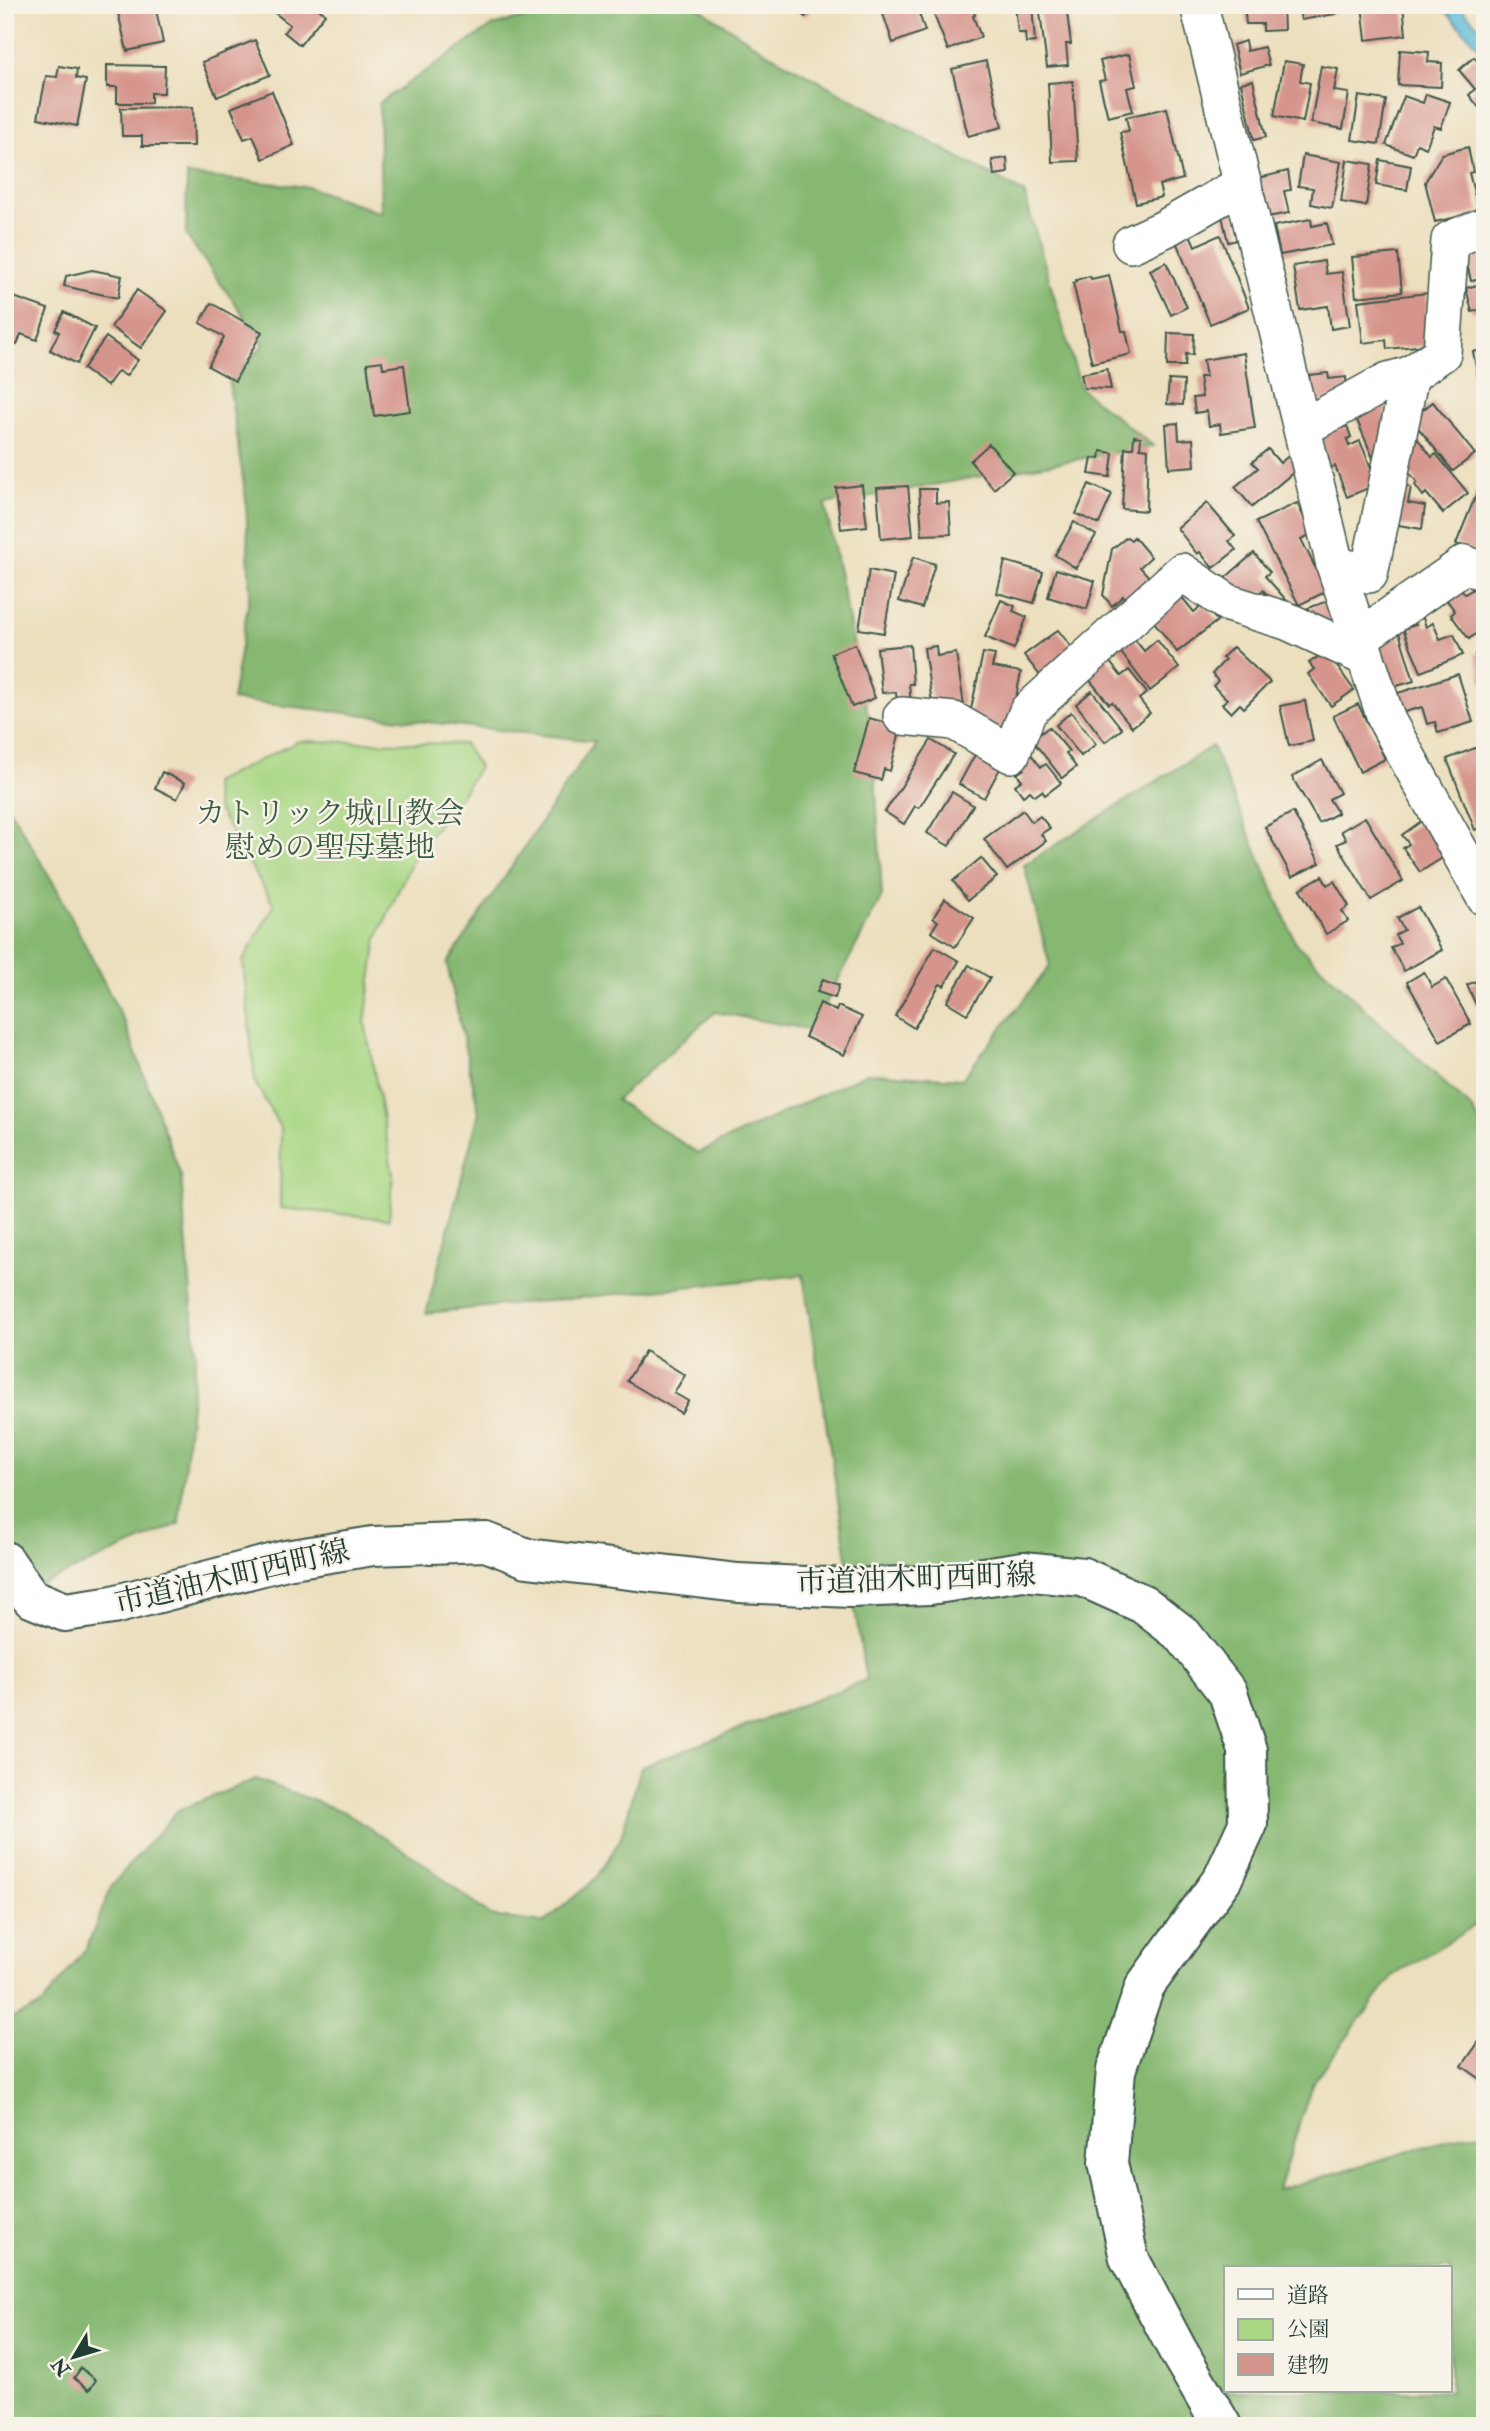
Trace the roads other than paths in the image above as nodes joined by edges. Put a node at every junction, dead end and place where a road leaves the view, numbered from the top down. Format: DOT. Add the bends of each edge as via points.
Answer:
graph roads {
  1 [pos="1199,5"];
  2 [pos="1243,184"];
  3 [pos="1485,226"];
  4 [pos="1131,244"];
  5 [pos="1410,376"];
  6 [pos="1301,424"];
  7 [pos="1335,565"];
  8 [pos="1485,573"];
  9 [pos="1362,647"];
  10 [pos="902,716"];
  11 [pos="1485,897"];
  12 [pos="5,1562"];
  13 [pos="1222,2426"];
  1 -- 2 [label="street"];
  2 -- 4 [label="street"];
  2 -- 6 [label="street"];
  3 -- 5 [label="street" via="1450,240 1442,352"];
  5 -- 6 [label="street" via="1388,381 1315,421"];
  5 -- 7 [label="street" via="1369,574"];
  6 -- 7 [label="street"];
  7 -- 9 [label="street"];
  8 -- 9 [label="street" via="1465,564"];
  9 -- 10 [label="street" via="1228,603 1182,572 1028,711 1011,754 954,721"];
  9 -- 11 [label="street" via="1387,722"];
  12 -- 13 [label="street, 市道油木町西町線" via="31,1598 65,1612 114,1605 299,1558 373,1546 486,1542 527,1558 763,1584 917,1586 1023,1571 1083,1577 1143,1604 1183,1635 1228,1693 1247,1750 1248,1824 1223,1878 1145,1986 1116,2070 1108,2164 1129,2258"];
}
